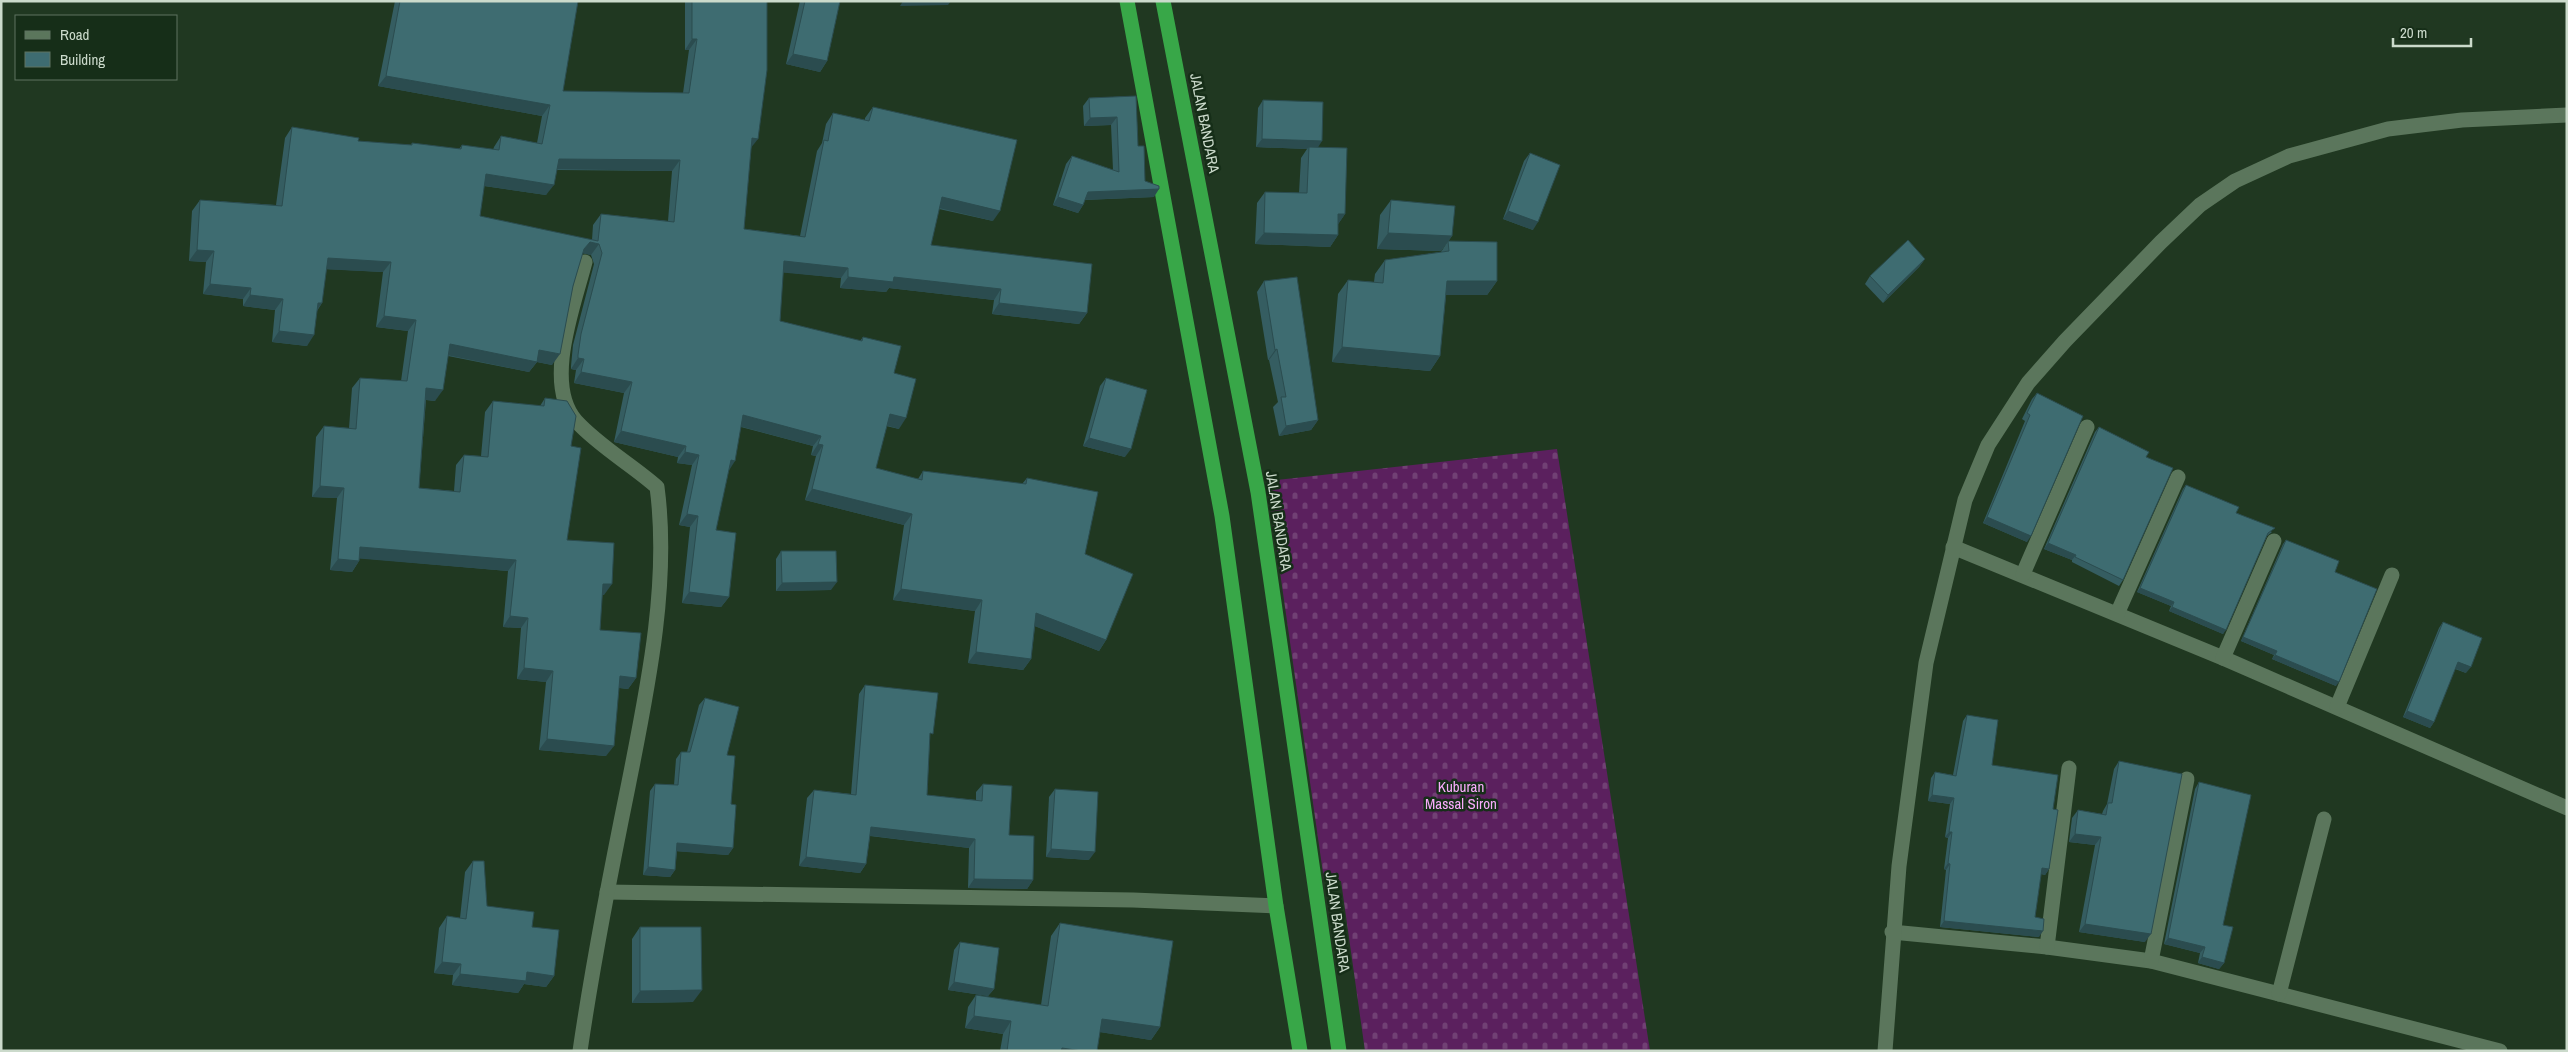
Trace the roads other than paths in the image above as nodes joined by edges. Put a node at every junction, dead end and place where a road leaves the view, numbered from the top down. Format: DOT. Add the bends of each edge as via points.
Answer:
graph roads {
  1 [pos="1127,1"];
  2 [pos="1163,1"];
  3 [pos="2567,116"];
  4 [pos="585,262"];
  5 [pos="2087,427"];
  6 [pos="2178,477"];
  7 [pos="2274,541"];
  8 [pos="1954,548"];
  9 [pos="2023,574"];
  10 [pos="2392,575"];
  11 [pos="2117,614"];
  12 [pos="2223,658"];
  13 [pos="2337,707"];
  14 [pos="2070,768"];
  15 [pos="2186,779"];
  16 [pos="2567,808"];
  17 [pos="2324,819"];
  18 [pos="607,892"];
  19 [pos="1276,906"];
  20 [pos="1892,932"];
  21 [pos="2047,947"];
  22 [pos="2151,961"];
  23 [pos="2279,994"];
  24 [pos="580,1051"];
  25 [pos="1300,1051"];
  26 [pos="1338,1051"];
  27 [pos="1885,1051"];
  28 [pos="2500,1051"];
  1 -- 19 [label="highway" via="1222,516"];
  2 -- 26 [label="highway, JALAN BANDARA" via="1258,492"];
  3 -- 8 [label="street" via="2462,120 2388,129 2289,156 2235,181 2200,205 2065,340 2028,382 1988,445 1965,500"];
  4 -- 18 [label="street" via="561,356 568,410 584,429 657,487 660,512 660,574 650,657 638,738"];
  5 -- 9 [label="street"];
  6 -- 11 [label="street"];
  7 -- 12 [label="street"];
  8 -- 9 [label="street"];
  8 -- 20 [label="street" via="1926,663"];
  9 -- 11 [label="street"];
  10 -- 13 [label="street"];
  11 -- 12 [label="street"];
  12 -- 13 [label="street"];
  13 -- 16 [label="street"];
  14 -- 21 [label="street"];
  15 -- 22 [label="street"];
  17 -- 23 [label="street"];
  18 -- 19 [label="street" via="1132,900"];
  18 -- 24 [label="street"];
  19 -- 25 [label="highway"];
  20 -- 21 [label="street"];
  20 -- 27 [label="street"];
  21 -- 22 [label="street"];
  22 -- 23 [label="street"];
  23 -- 28 [label="street"];
}
